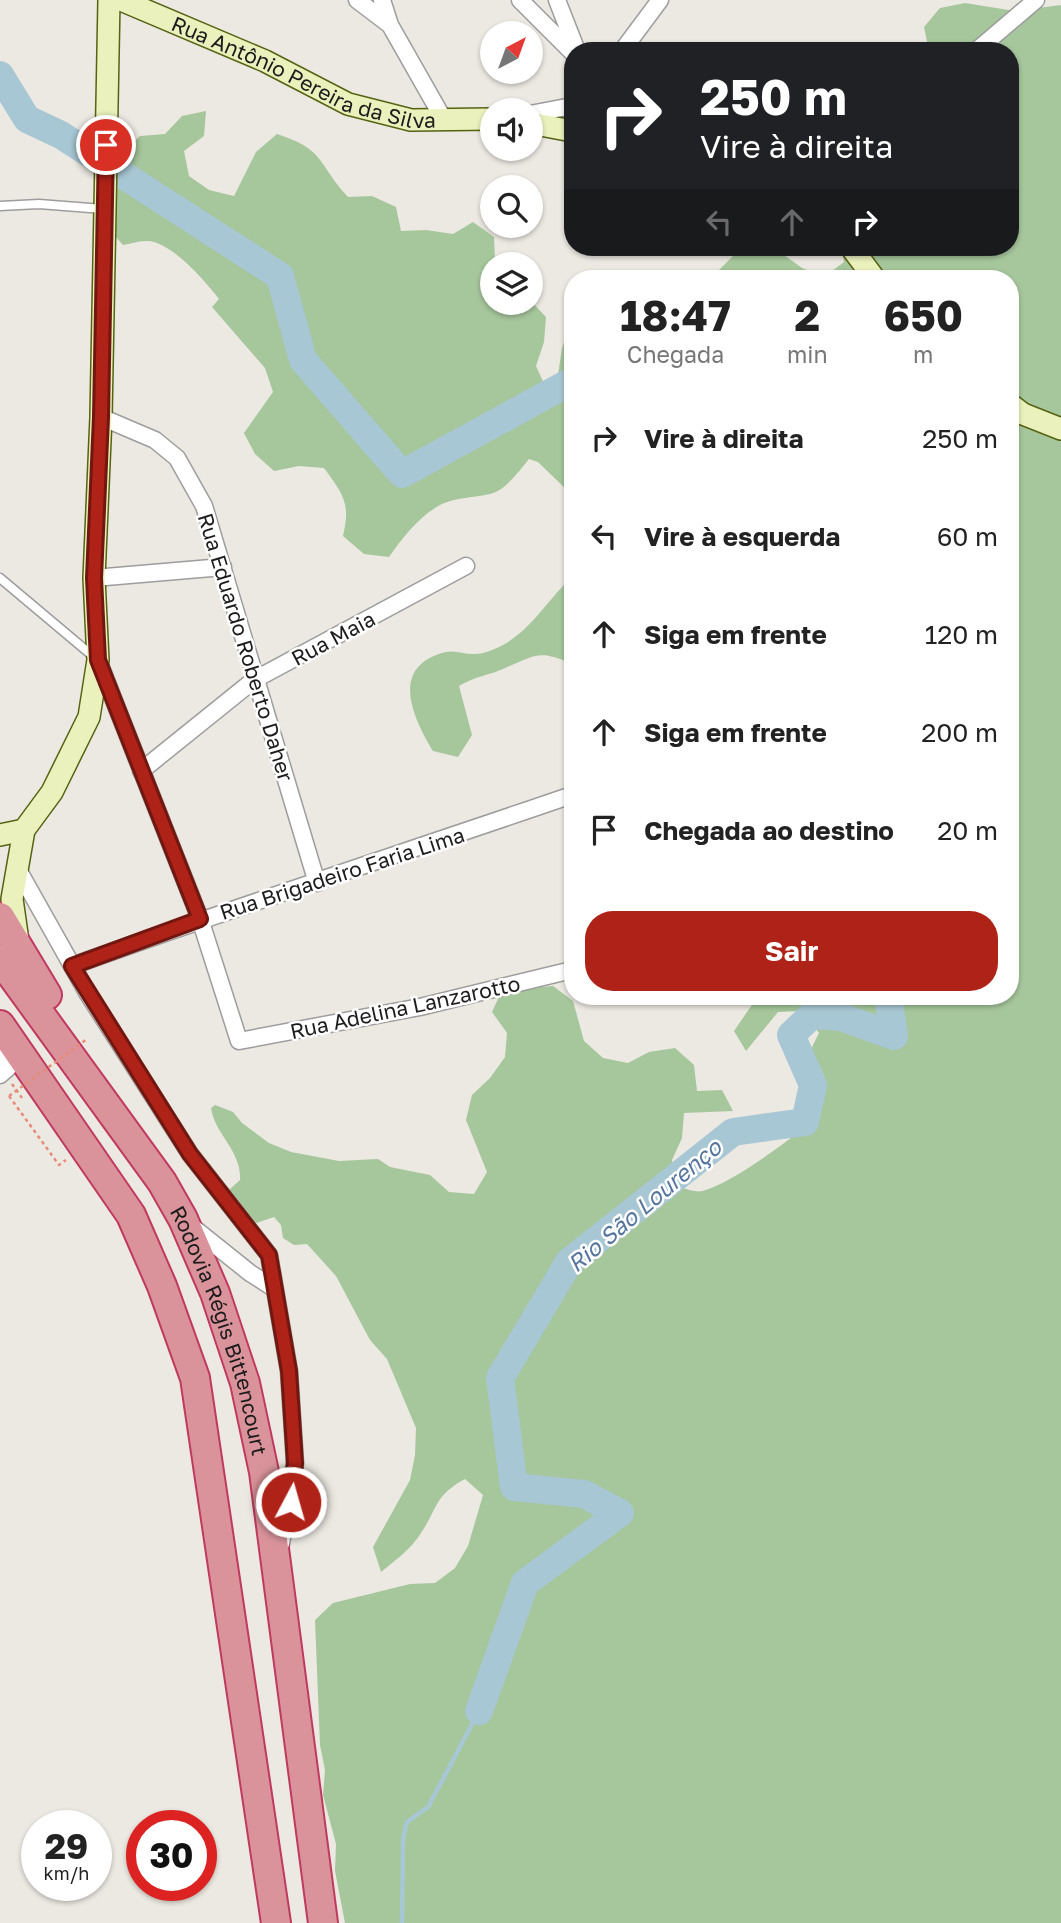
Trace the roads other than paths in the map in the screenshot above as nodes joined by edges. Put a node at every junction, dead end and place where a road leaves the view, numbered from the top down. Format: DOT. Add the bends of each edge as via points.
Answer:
graph roads {
  1 [pos="109,0"];
  2 [pos="121,0"];
  3 [pos="357,0"];
  4 [pos="382,0"];
  5 [pos="520,0"];
  6 [pos="557,0"];
  7 [pos="660,0"];
  8 [pos="1035,0"];
  9 [pos="390,25"];
  10 [pos="565,42"];
  11 [pos="572,42"];
  12 [pos="629,42"];
  13 [pos="986,42"];
  14 [pos="564,108"];
  15 [pos="543,112"];
  16 [pos="480,119"];
  17 [pos="444,120"];
  18 [pos="543,125"];
  19 [pos="564,129"];
  20 [pos="103,203"];
  21 [pos="0,206"];
  22 [pos="1019,411"];
  23 [pos="101,417"];
  24 [pos="1061,429"];
  25 [pos="466,566"];
  26 [pos="223,567"];
  27 [pos="0,578"];
  28 [pos="94,578"];
  29 [pos="98,660"];
  30 [pos="254,680"];
  31 [pos="141,771"];
  32 [pos="564,798"];
  33 [pos="24,830"];
  34 [pos="0,835"];
  35 [pos="16,866"];
  36 [pos="317,883"];
  37 [pos="0,917"];
  38 [pos="200,919"];
  39 [pos="10,955"];
  40 [pos="72,966"];
  41 [pos="564,973"];
  42 [pos="0,1025"];
  43 [pos="3,1068"];
  44 [pos="183,1219"];
  45 [pos="275,1289"];
  46 [pos="209,1462"];
  47 [pos="277,1566"];
  48 [pos="276,1923"];
  49 [pos="323,1923"];
  1 -- 20 [label="street"];
  2 -- 17 [label="street, Rua Antônio Pereira da Silva" via="265,61 348,104 411,120"];
  3 -- 9 [label="street"];
  4 -- 9 [label="street"];
  5 -- 10 [label="street"];
  6 -- 11 [label="street"];
  7 -- 12 [label="street"];
  8 -- 13 [label="street"];
  9 -- 17 [label="street"];
  14 -- 15 [label="street"];
  16 -- 17 [label="street, Rua Antônio Pereira da Silva"];
  18 -- 19 [label="street"];
  20 -- 21 [label="lane"];
  20 -- 23 [label="street"];
  22 -- 24 [label="street"];
  23 -- 26 [label="street, Rua Eduardo Roberto Daher" via="155,440 177,458 204,506"];
  23 -- 28 [label="street"];
  25 -- 30 [label="street, Rua Maia"];
  26 -- 28 [label="street"];
  26 -- 30 [label="street, Rua Eduardo Roberto Daher"];
  27 -- 29 [label="lane"];
  28 -- 29 [label="street"];
  29 -- 31 [label="street"];
  29 -- 33 [label="street" via="89,717 52,792"];
  30 -- 31 [label="street, Rua Maia"];
  30 -- 36 [label="street, Rua Eduardo Roberto Daher"];
  31 -- 38 [label="street"];
  32 -- 36 [label="street, Rua Brigadeiro Faria Lima"];
  33 -- 34 [label="street"];
  33 -- 35 [label="street"];
  35 -- 39 [label="street"];
  35 -- 40 [label="street"];
  36 -- 38 [label="street, Rua Brigadeiro Faria Lima"];
  37 -- 39 [label="highway, Rodovia Régis Bittencourt"];
  38 -- 40 [label="street, Rua Brigadeiro Faria Lima"];
  38 -- 41 [label="street, Rua Adelina Lanzarotto" via="239,1041 420,1007"];
  39 -- 44 [label="highway, Rodovia Régis Bittencourt"];
  40 -- 45 [label="street" via="190,1154 260,1240 269,1255"];
  42 -- 46 [label="highway, Rodovia Régis Bittencourt" via="131,1215 195,1377"];
  43 -- 46 [label="highway" via="85,1175 114,1224 146,1289"];
  44 -- 45 [label="street"];
  44 -- 47 [label="highway, Rodovia Régis Bittencourt" via="246,1383"];
  45 -- 47 [label="street" via="289,1371 295,1463"];
  46 -- 48 [label="highway, Rodovia Régis Bittencourt"];
  47 -- 49 [label="highway, Rodovia Régis Bittencourt"];
}
